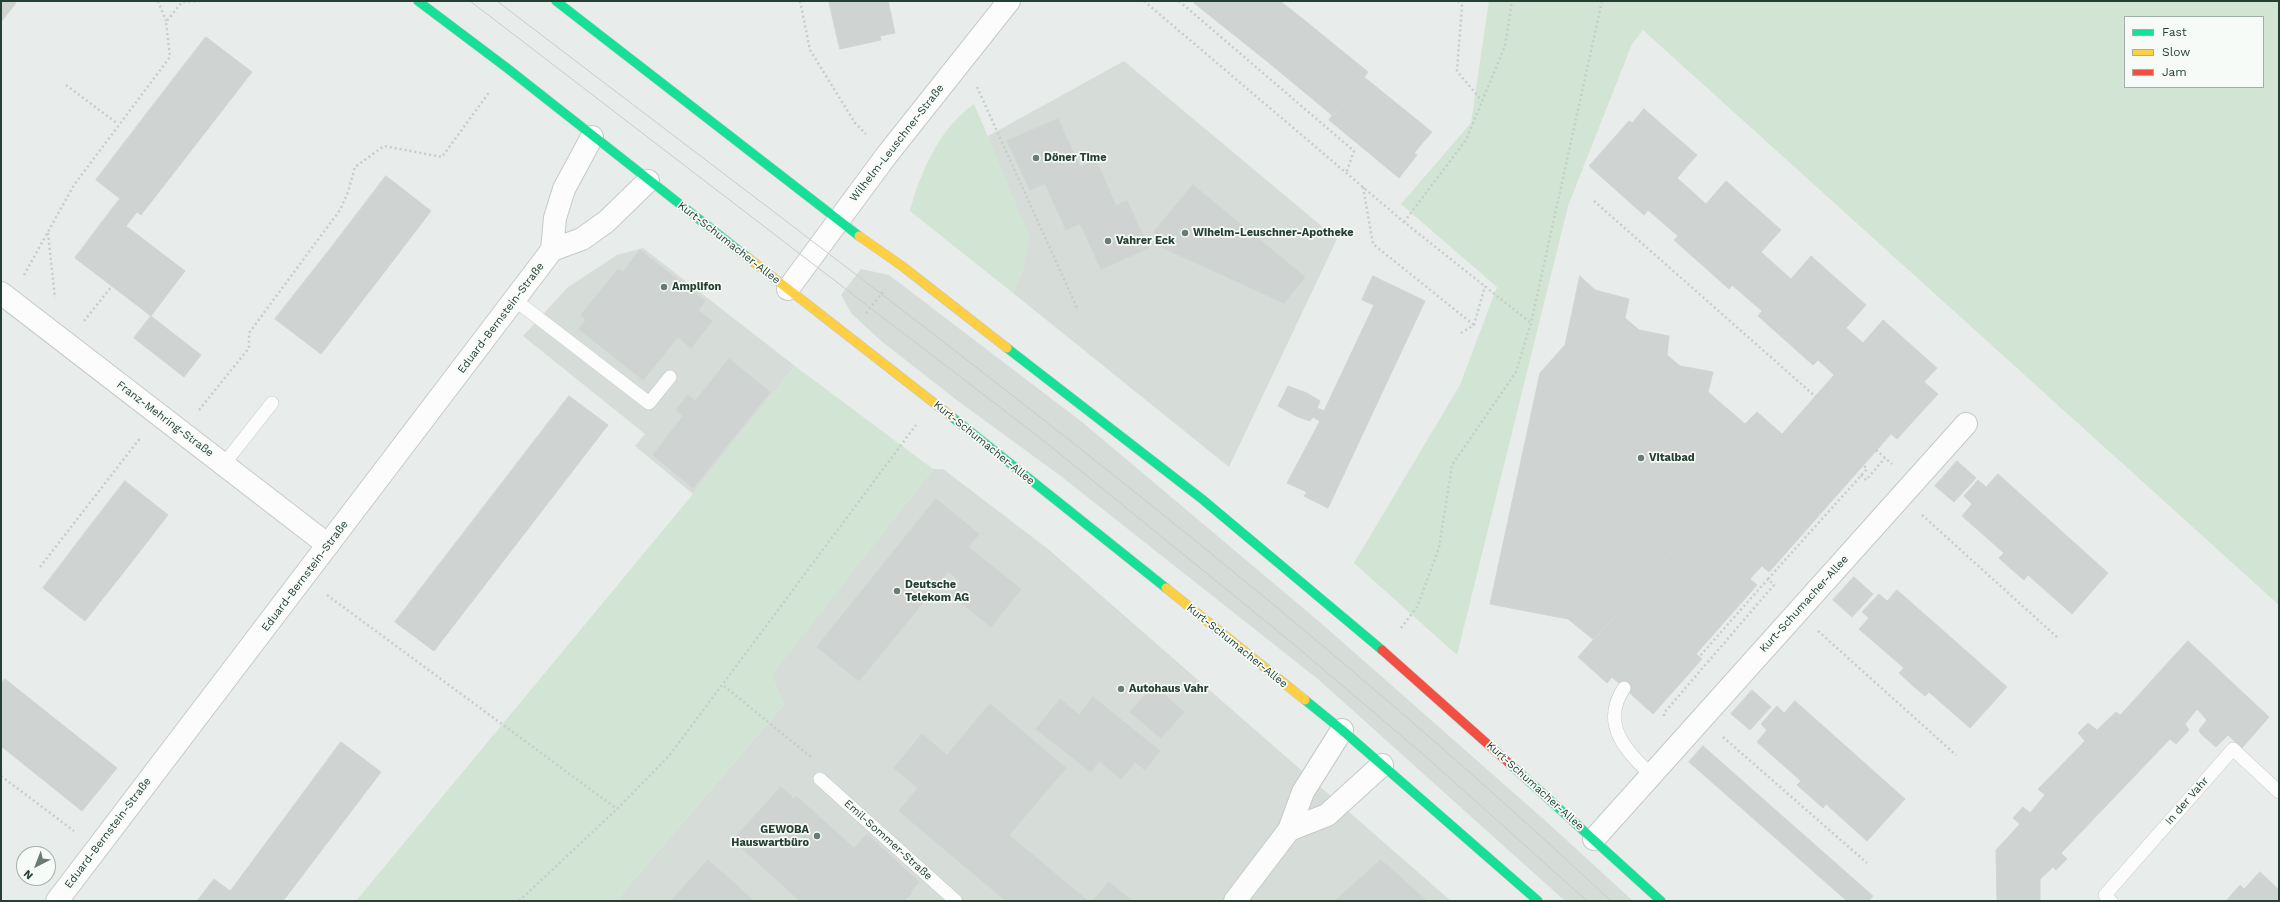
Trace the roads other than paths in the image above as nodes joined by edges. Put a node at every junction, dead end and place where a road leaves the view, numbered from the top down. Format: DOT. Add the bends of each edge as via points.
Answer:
graph roads {
  1 [pos="418,1"];
  2 [pos="556,1"];
  3 [pos="1009,1"];
  4 [pos="592,137"];
  5 [pos="648,180"];
  6 [pos="837,220"];
  7 [pos="552,250"];
  8 [pos="788,289"];
  9 [pos="5,297"];
  10 [pos="514,300"];
  11 [pos="670,377"];
  12 [pos="272,403"];
  13 [pos="1966,424"];
  14 [pos="224,464"];
  15 [pos="328,545"];
  16 [pos="1624,688"];
  17 [pos="1342,730"];
  18 [pos="1382,764"];
  19 [pos="1651,775"];
  20 [pos="820,779"];
  21 [pos="2279,792"];
  22 [pos="1289,830"];
  23 [pos="1594,839"];
  24 [pos="57,901"];
  25 [pos="956,901"];
  26 [pos="1234,901"];
  27 [pos="1538,901"];
  28 [pos="1661,901"];
  29 [pos="2111,901"];
  1 -- 4 [label="street, Kurt-Schumacher-Allee" via="507,68"];
  2 -- 6 [label="street, Kurt-Schumacher-Allee"];
  3 -- 6 [label="street, Wilhelm-Leuschner-Straße"];
  4 -- 5 [label="street, Kurt-Schumacher-Allee"];
  4 -- 7 [label="street" via="564,189 555,218"];
  5 -- 7 [label="street" via="606,222 582,239"];
  5 -- 8 [label="street, Kurt-Schumacher-Allee"];
  6 -- 8 [label="street, Wilhelm-Leuschner-Straße"];
  6 -- 23 [label="street, Kurt-Schumacher-Allee" via="902,266 1202,499 1383,651"];
  7 -- 10 [label="street, Eduard-Bernstein-Straße"];
  8 -- 17 [label="street, Kurt-Schumacher-Allee" via="934,402"];
  9 -- 14 [label="street, Franz-Mehring-Straße"];
  10 -- 11 [label="lane" via="648,403"];
  10 -- 15 [label="street, Eduard-Bernstein-Straße"];
  12 -- 14 [label="lane"];
  13 -- 19 [label="street, Kurt-Schumacher-Allee"];
  14 -- 15 [label="street, Franz-Mehring-Straße"];
  15 -- 24 [label="street, Eduard-Bernstein-Straße"];
  16 -- 19 [label="lane" via="1615,707 1618,731 1622,743"];
  17 -- 18 [label="street, Kurt-Schumacher-Allee"];
  17 -- 22 [label="street" via="1303,792"];
  18 -- 22 [label="street" via="1327,815"];
  18 -- 27 [label="street, Kurt-Schumacher-Allee"];
  19 -- 23 [label="street, Kurt-Schumacher-Allee"];
  20 -- 25 [label="lane, Emil-Sommer-Straße"];
  21 -- 29 [label="lane, In der Vahr" via="2233,749 2105,895"];
  22 -- 26 [label="street"];
  23 -- 28 [label="street, Kurt-Schumacher-Allee"];
}
